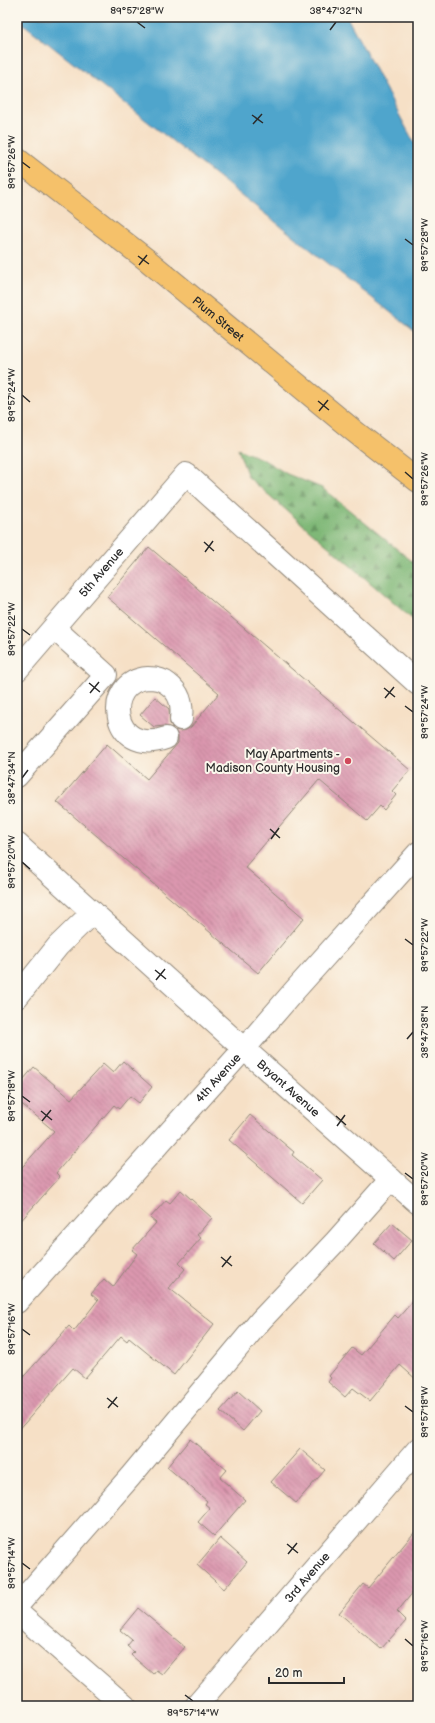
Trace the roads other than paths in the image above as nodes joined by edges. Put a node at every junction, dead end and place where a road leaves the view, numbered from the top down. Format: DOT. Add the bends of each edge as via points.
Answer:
graph roads {
  1 [pos="17,159"];
  2 [pos="418,481"];
  3 [pos="54,628"];
  4 [pos="17,670"];
  5 [pos="106,675"];
  6 [pos="418,684"];
  7 [pos="124,690"];
  8 [pos="181,719"];
  9 [pos="166,738"];
  10 [pos="17,776"];
  11 [pos="17,844"];
  12 [pos="418,853"];
  13 [pos="93,912"];
  14 [pos="17,997"];
  15 [pos="244,1050"];
  16 [pos="391,1180"];
  17 [pos="418,1203"];
  18 [pos="17,1302"];
  19 [pos="418,1449"];
  20 [pos="17,1606"];
  21 [pos="17,1612"];
  22 [pos="125,1706"];
  23 [pos="196,1706"];
  1 -- 2 [label="main road, Plum Street" via="147,260 354,432"];
  3 -- 4 [label="street, 5th Avenue"];
  3 -- 5 [label="street"];
  3 -- 6 [label="street, 5th Avenue" via="186,474"];
  5 -- 7 [label="street"];
  5 -- 10 [label="street"];
  7 -- 8 [label="street" via="142,678 164,681 180,697"];
  7 -- 9 [label="street" via="117,712 125,732 134,739 144,742 156,742"];
  11 -- 13 [label="street, Bryant Avenue"];
  12 -- 15 [label="street, 4th Avenue"];
  13 -- 14 [label="street" via="58,946"];
  13 -- 15 [label="street, Bryant Avenue"];
  15 -- 16 [label="street, Bryant Avenue"];
  15 -- 18 [label="street, 4th Avenue"];
  16 -- 17 [label="street, Bryant Avenue"];
  16 -- 20 [label="street" via="261,1320 130,1477"];
  19 -- 23 [label="street, 3rd Avenue"];
  21 -- 22 [label="street"];
}
